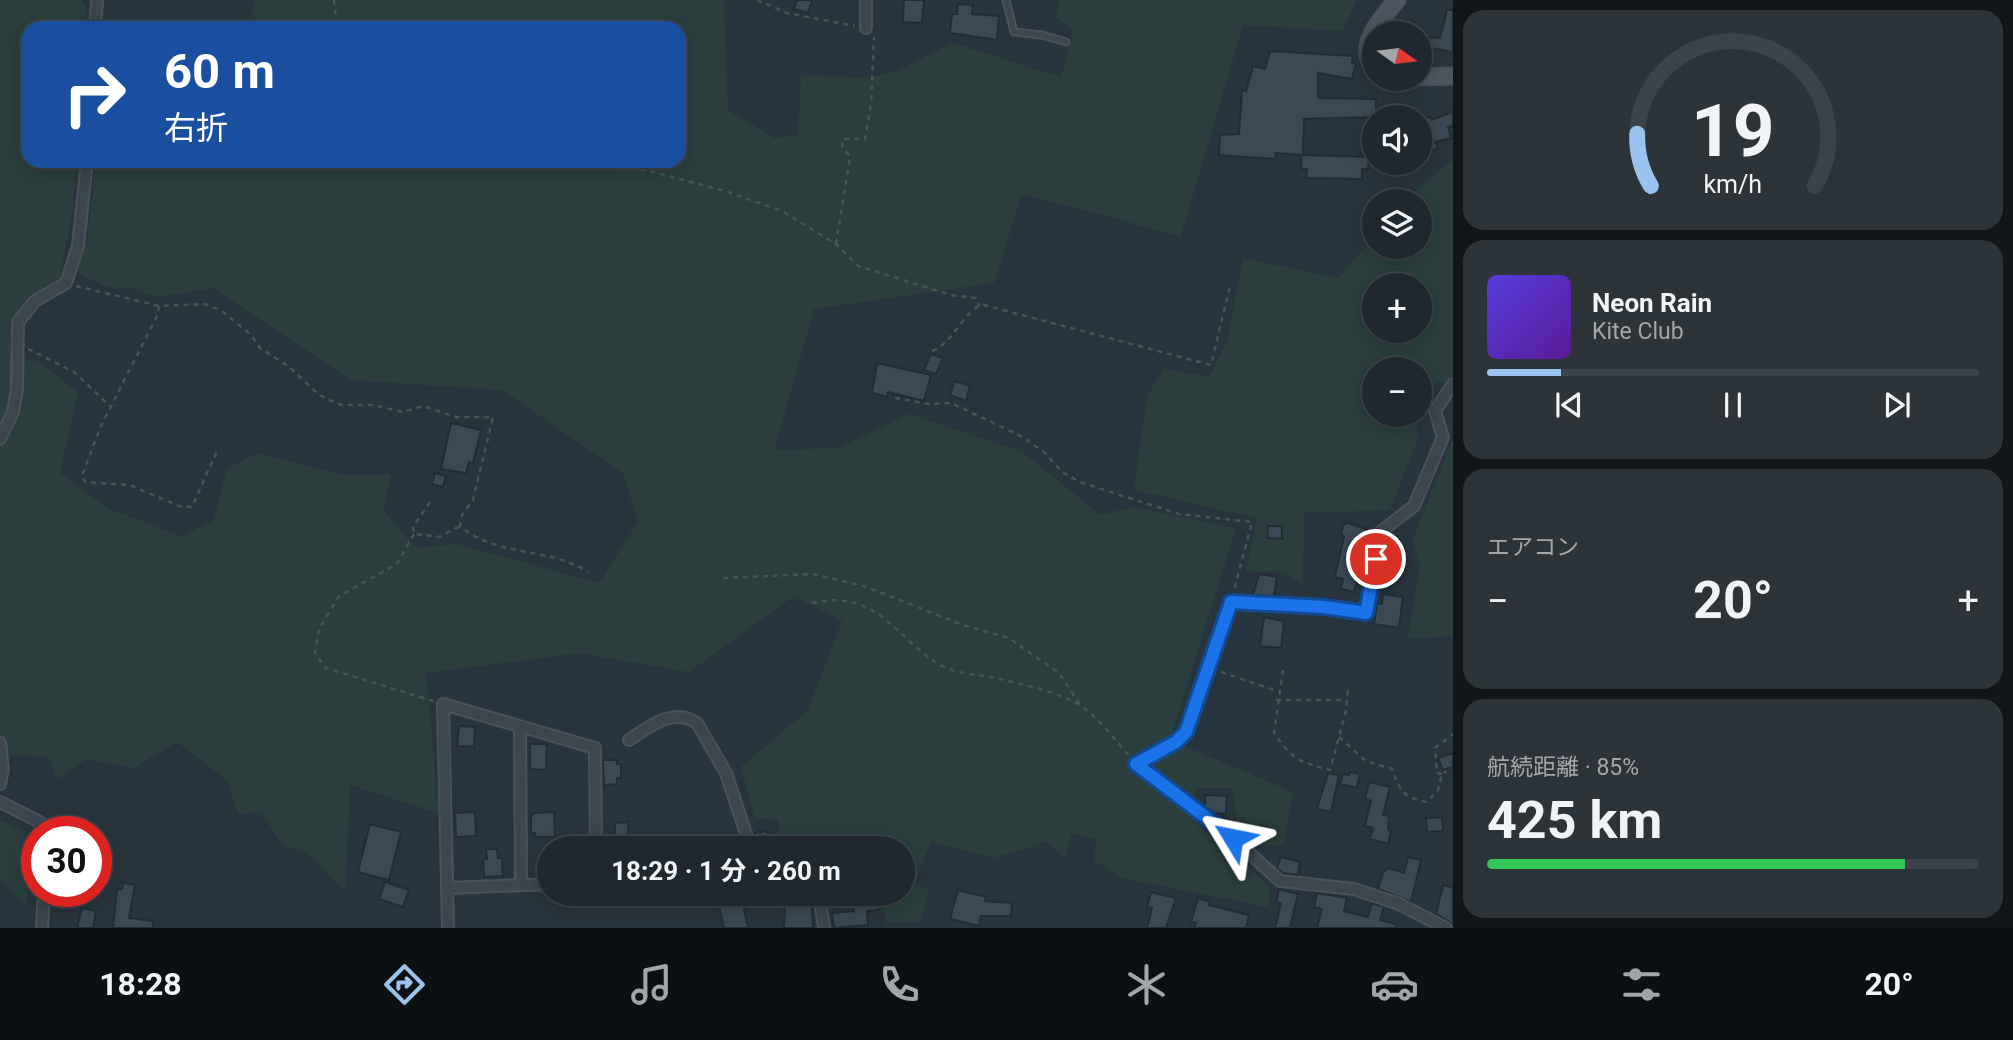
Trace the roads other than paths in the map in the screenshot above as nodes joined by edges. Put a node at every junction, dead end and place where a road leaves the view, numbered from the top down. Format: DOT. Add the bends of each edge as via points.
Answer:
graph roads {
  1 [pos="97,0"];
  2 [pos="866,0"];
  3 [pos="1006,0"];
  4 [pos="1397,0"];
  5 [pos="96,21"];
  6 [pos="1381,21"];
  7 [pos="866,29"];
  8 [pos="1066,42"];
  9 [pos="1453,76"];
  10 [pos="1432,77"];
  11 [pos="86,168"];
  12 [pos="1453,384"];
  13 [pos="0,439"];
  14 [pos="520,727"];
  15 [pos="629,740"];
  16 [pos="0,743"];
  17 [pos="0,784"];
  18 [pos="0,802"];
  19 [pos="28,816"];
  20 [pos="596,836"];
  21 [pos="747,836"];
  22 [pos="522,884"];
  23 [pos="537,884"];
  24 [pos="448,888"];
  25 [pos="821,906"];
  26 [pos="43,907"];
  27 [pos="42,928"];
  28 [pos="448,928"];
  29 [pos="824,928"];
  30 [pos="1446,928"];
  1 -- 5 [label="street"];
  2 -- 7 [label="street"];
  3 -- 8 [label="lane" via="1014,32"];
  4 -- 6 [label="main road"];
  9 -- 10 [label="main road"];
  11 -- 13 [label="street" via="78,246 66,284 35,301 15,330 19,343 13,412"];
  12 -- 30 [label="street" via="1435,411 1443,437 1415,506 1380,532 1366,613 1231,602 1186,732 1136,764 1233,838 1280,881 1354,889 1399,904"];
  14 -- 20 [label="street" via="595,748"];
  14 -- 22 [label="street"];
  14 -- 24 [label="street" via="443,704"];
  15 -- 21 [label="street" via="672,716 697,723 726,773"];
  16 -- 17 [label="street" via="4,769"];
  18 -- 19 [label="street"];
  22 -- 23 [label="street"];
  22 -- 24 [label="street"];
  24 -- 28 [label="street"];
  25 -- 29 [label="street"];
  26 -- 27 [label="street"];
}
